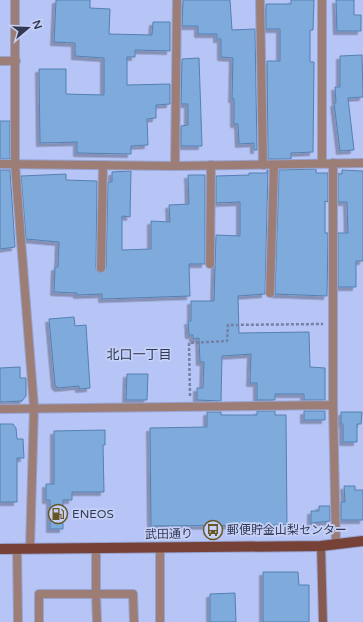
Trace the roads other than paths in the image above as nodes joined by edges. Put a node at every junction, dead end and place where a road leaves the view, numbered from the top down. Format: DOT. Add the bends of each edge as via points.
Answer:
graph roads {
  1 [pos="15,0"];
  2 [pos="177,0"];
  3 [pos="260,0"];
  4 [pos="322,0"];
  5 [pos="0,61"];
  6 [pos="16,61"];
  7 [pos="322,163"];
  8 [pos="333,163"];
  9 [pos="363,163"];
  10 [pos="0,164"];
  11 [pos="15,164"];
  12 [pos="103,165"];
  13 [pos="211,165"];
  14 [pos="263,165"];
  15 [pos="274,165"];
  16 [pos="175,166"];
  17 [pos="210,264"];
  18 [pos="101,268"];
  19 [pos="270,293"];
  20 [pos="333,405"];
  21 [pos="34,407"];
  22 [pos="0,409"];
  23 [pos="363,541"];
  24 [pos="336,544"];
  25 [pos="160,546"];
  26 [pos="321,546"];
  27 [pos="30,548"];
  28 [pos="0,549"];
  29 [pos="17,549"];
  30 [pos="96,549"];
  31 [pos="96,594"];
  32 [pos="18,622"];
  33 [pos="39,622"];
  34 [pos="98,622"];
  35 [pos="134,622"];
  36 [pos="160,622"];
  37 [pos="323,622"];
  1 -- 6 [label="street"];
  2 -- 16 [label="street"];
  3 -- 14 [label="street"];
  4 -- 7 [label="street"];
  5 -- 6 [label="street"];
  6 -- 11 [label="street"];
  7 -- 8 [label="street"];
  7 -- 15 [label="street"];
  8 -- 9 [label="street"];
  8 -- 20 [label="street"];
  10 -- 11 [label="street"];
  11 -- 12 [label="street"];
  11 -- 21 [label="street"];
  12 -- 16 [label="street"];
  12 -- 18 [label="street"];
  13 -- 14 [label="street"];
  13 -- 16 [label="street"];
  13 -- 17 [label="street"];
  14 -- 15 [label="street"];
  15 -- 19 [label="street"];
  20 -- 21 [label="street"];
  20 -- 24 [label="street"];
  21 -- 22 [label="street"];
  21 -- 27 [label="street"];
  23 -- 24 [label="main road, 武田通り"];
  24 -- 26 [label="main road, 武田通り"];
  25 -- 26 [label="main road, 武田通り"];
  25 -- 30 [label="main road, 武田通り"];
  25 -- 36 [label="street"];
  26 -- 37 [label="street"];
  27 -- 29 [label="main road, 武田通り"];
  27 -- 30 [label="main road, 武田通り"];
  28 -- 29 [label="main road, 武田通り"];
  29 -- 32 [label="street"];
  30 -- 31 [label="street"];
  31 -- 33 [label="street" via="39,594"];
  31 -- 34 [label="street"];
  31 -- 35 [label="street" via="133,594"];
}
